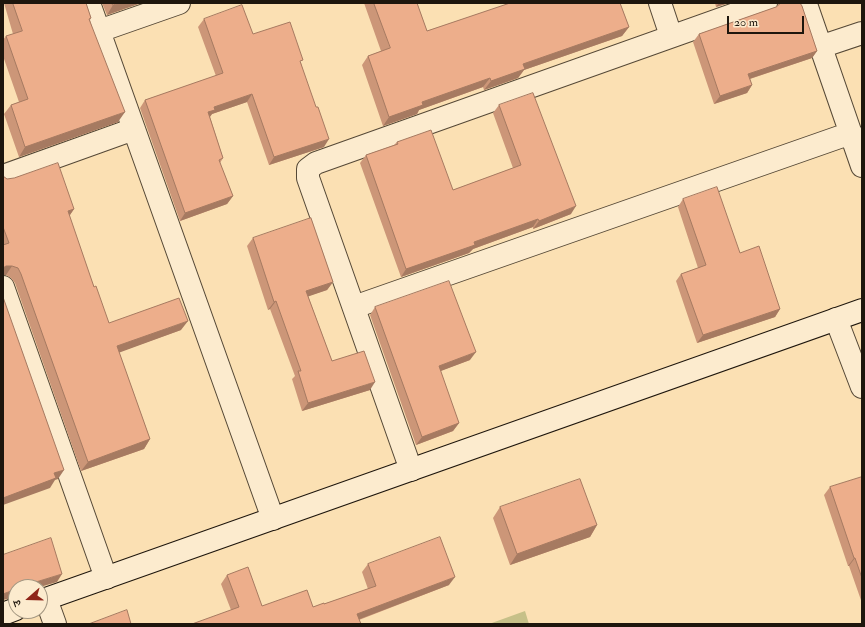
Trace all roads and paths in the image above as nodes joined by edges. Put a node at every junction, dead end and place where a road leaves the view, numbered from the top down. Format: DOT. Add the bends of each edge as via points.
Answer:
graph roads {
  1 [pos="89,3"];
  2 [pos="179,3"];
  3 [pos="660,3"];
  4 [pos="766,3"];
  5 [pos="803,3"];
  6 [pos="99,31"];
  7 [pos="862,33"];
  8 [pos="671,36"];
  9 [pos="820,47"];
  10 [pos="134,129"];
  11 [pos="850,133"];
  12 [pos="862,166"];
  13 [pos="3,176"];
  14 [pos="3,287"];
  15 [pos="354,307"];
  16 [pos="862,310"];
  17 [pos="836,319"];
  18 [pos="862,387"];
  19 [pos="411,470"];
  20 [pos="273,519"];
  21 [pos="106,578"];
  22 [pos="48,598"];
  23 [pos="48,610"];
  24 [pos="55,624"];
  1 -- 6 [label="street"];
  2 -- 6 [label="street"];
  3 -- 8 [label="street"];
  4 -- 8 [label="street"];
  5 -- 9 [label="street" via="807,7"];
  6 -- 10 [label="street"];
  7 -- 9 [label="street"];
  8 -- 15 [label="street" via="316,162 308,169 308,178"];
  9 -- 11 [label="street"];
  10 -- 13 [label="street"];
  10 -- 20 [label="street"];
  11 -- 12 [label="street"];
  11 -- 15 [label="street"];
  14 -- 21 [label="street"];
  15 -- 19 [label="street"];
  16 -- 17 [label="street"];
  17 -- 18 [label="street"];
  17 -- 19 [label="street"];
  19 -- 20 [label="street"];
  20 -- 21 [label="street"];
  21 -- 22 [label="street"];
  23 -- 24 [label="street"];
}
